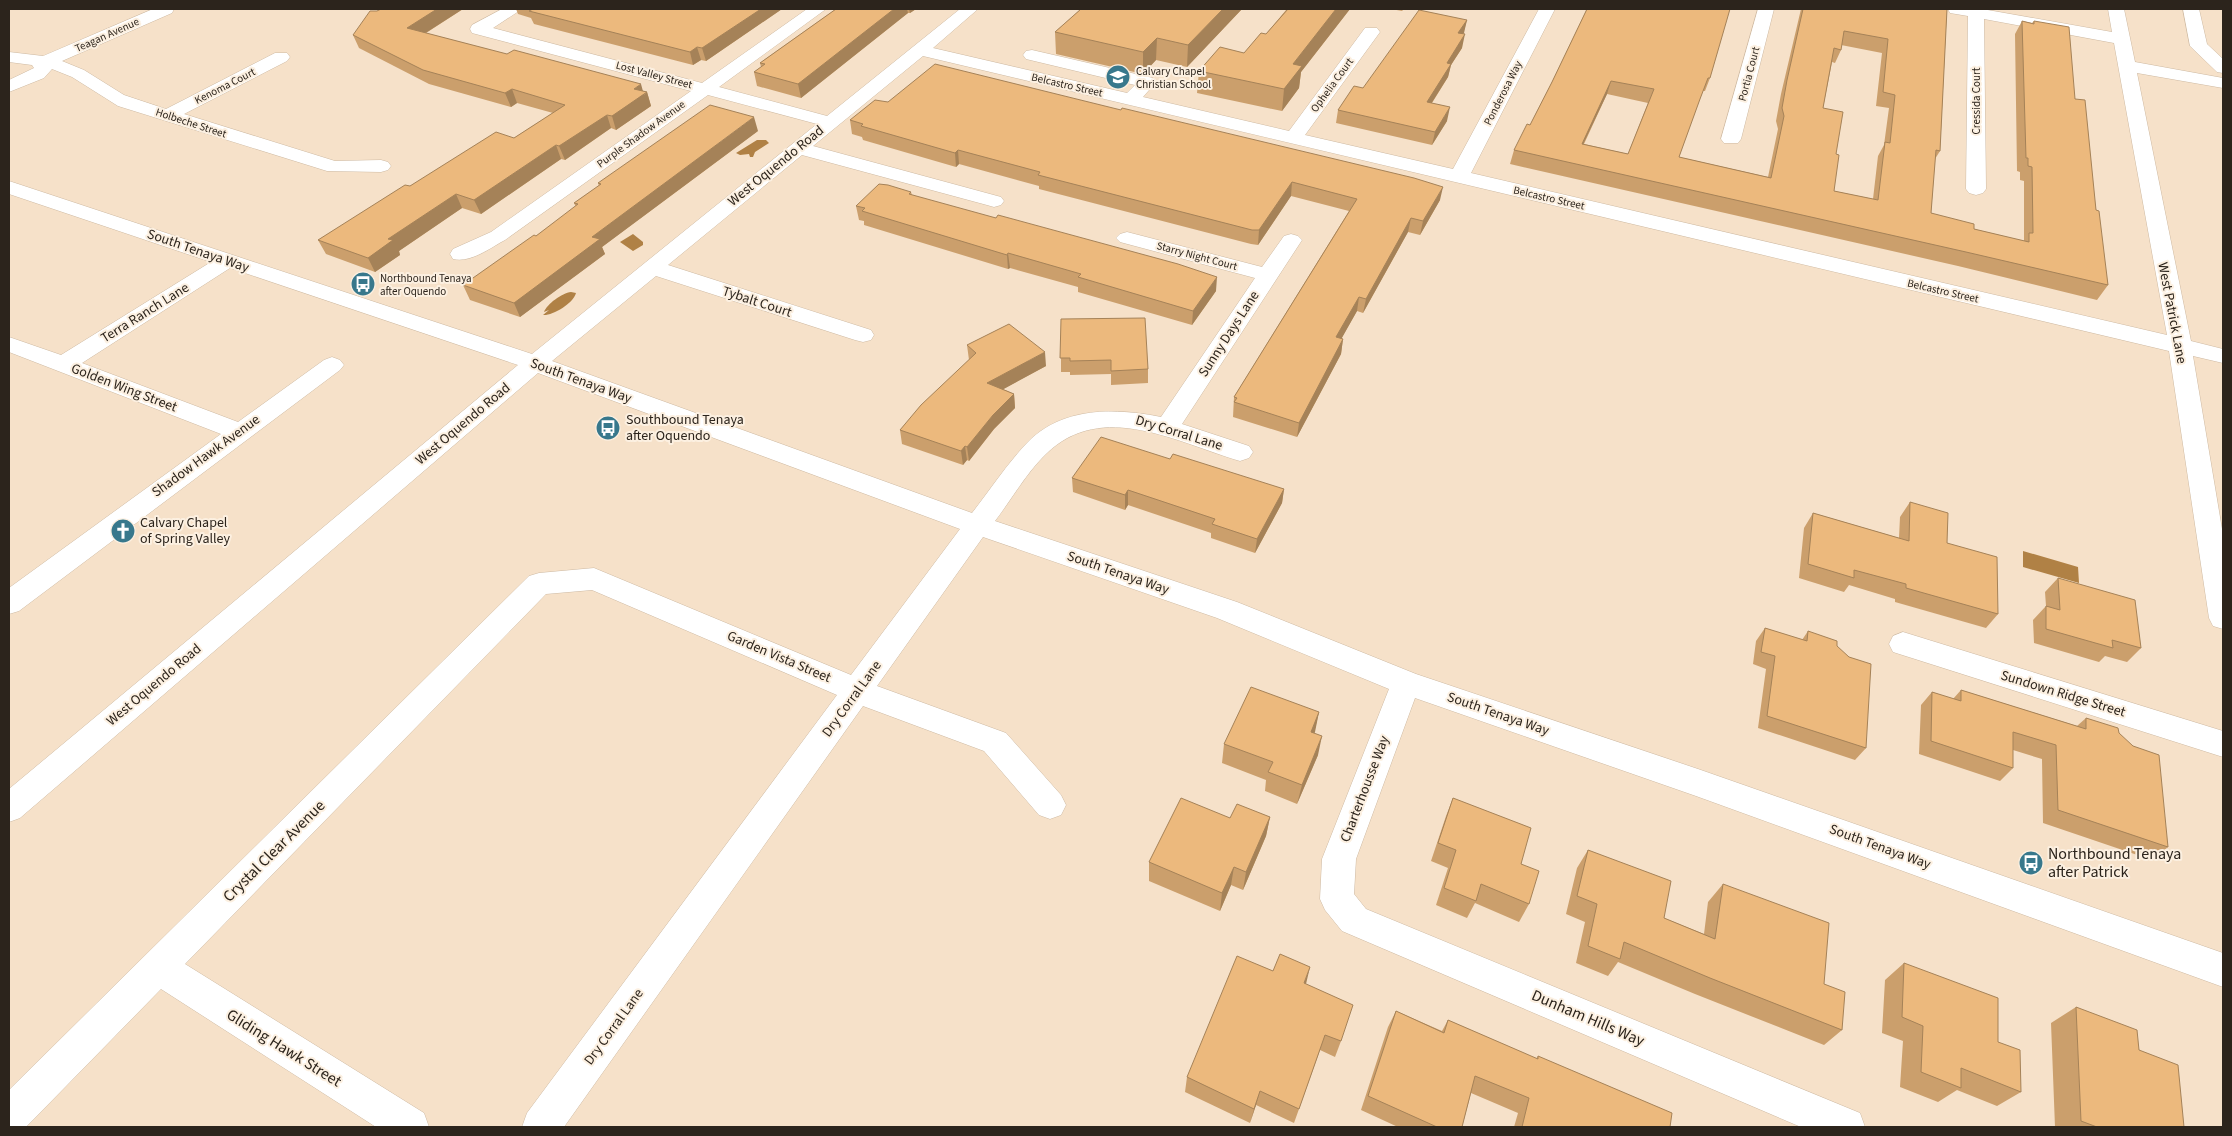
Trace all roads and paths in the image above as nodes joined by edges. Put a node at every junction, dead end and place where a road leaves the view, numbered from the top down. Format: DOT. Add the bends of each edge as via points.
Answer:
graph roads {
  1 [pos="166,9"];
  2 [pos="514,9"];
  3 [pos="818,9"];
  4 [pos="970,9"];
  5 [pos="1547,9"];
  6 [pos="1766,9"];
  7 [pos="1956,9"];
  8 [pos="2116,9"];
  9 [pos="2191,9"];
  10 [pos="1976,12"];
  11 [pos="1370,32"];
  12 [pos="2120,39"];
  13 [pos="919,50"];
  14 [pos="1032,55"];
  15 [pos="9,57"];
  16 [pos="281,57"];
  17 [pos="48,62"];
  18 [pos="2126,66"];
  19 [pos="2223,68"];
  20 [pos="2223,83"];
  21 [pos="9,84"];
  22 [pos="705,88"];
  23 [pos="1130,100"];
  24 [pos="168,115"];
  25 [pos="830,122"];
  26 [pos="1293,138"];
  27 [pos="1731,139"];
  28 [pos="798,148"];
  29 [pos="381,166"];
  30 [pos="1459,177"];
  31 [pos="9,187"];
  32 [pos="1976,189"];
  33 [pos="994,201"];
  34 [pos="1127,238"];
  35 [pos="1291,240"];
  36 [pos="461,254"];
  37 [pos="227,261"];
  38 [pos="651,267"];
  39 [pos="1267,275"];
  40 [pos="863,335"];
  41 [pos="9,344"];
  42 [pos="2180,346"];
  43 [pos="2223,356"];
  44 [pos="534,364"];
  45 [pos="62,365"];
  46 [pos="332,365"];
  47 [pos="1167,428"];
  48 [pos="239,432"];
  49 [pos="1240,452"];
  50 [pos="977,525"];
  51 [pos="539,584"];
  52 [pos="9,602"];
  53 [pos="2223,618"];
  54 [pos="1903,644"];
  55 [pos="1406,683"];
  56 [pos="858,691"];
  57 [pos="2223,744"];
  58 [pos="1050,805"];
  59 [pos="9,808"];
  60 [pos="1337,899"];
  61 [pos="159,968"];
  62 [pos="2223,970"];
  63 [pos="9,1117"];
  64 [pos="410,1127"];
  65 [pos="541,1127"];
  66 [pos="1846,1127"];
  1 -- 17 [label="street, Teagan Avenue"];
  2 -- 22 [label="street, Lost Valley Street" via="478,29"];
  3 -- 22 [label="street, Purple Shadow Avenue"];
  4 -- 13 [label="street, West Oquendo Road"];
  5 -- 30 [label="street, Ponderosa Way"];
  6 -- 27 [label="street, Portia Court"];
  7 -- 10 [label="street"];
  8 -- 12 [label="street, West Patrick Lane"];
  9 -- 19 [label="street" via="2199,46"];
  10 -- 12 [label="street"];
  10 -- 32 [label="street, Cressida Court"];
  11 -- 26 [label="street, Ophelia Court"];
  12 -- 18 [label="street, West Patrick Lane"];
  13 -- 23 [label="street, Belcastro Street"];
  13 -- 25 [label="street, West Oquendo Road"];
  14 -- 23 [label="street" via="1147,82"];
  15 -- 17 [label="street, Holbeche Street"];
  16 -- 24 [label="street, Kenoma Court"];
  17 -- 21 [label="street, Teagan Avenue" via="38,74"];
  17 -- 24 [label="street, Holbeche Street" via="71,70 110,96"];
  18 -- 20 [label="street"];
  18 -- 42 [label="street, West Patrick Lane"];
  22 -- 25 [label="street, Lost Valley Street"];
  22 -- 36 [label="street, Purple Shadow Avenue" via="498,236"];
  23 -- 26 [label="street, Belcastro Street"];
  24 -- 29 [label="street, Holbeche Street" via="334,167"];
  25 -- 28 [label="street, West Oquendo Road"];
  26 -- 30 [label="street, Belcastro Street"];
  28 -- 33 [label="street"];
  28 -- 38 [label="street, West Oquendo Road"];
  30 -- 42 [label="street, Belcastro Street"];
  31 -- 37 [label="street, South Tenaya Way"];
  34 -- 39 [label="street, Starry Night Court"];
  35 -- 39 [label="street, Sunny Days Lane"];
  37 -- 44 [label="street, South Tenaya Way"];
  37 -- 45 [label="street, Terra Ranch Lane"];
  38 -- 40 [label="street, Tybalt Court"];
  38 -- 44 [label="street, West Oquendo Road"];
  39 -- 47 [label="street, Sunny Days Lane"];
  41 -- 45 [label="street, Golden Wing Street"];
  42 -- 43 [label="street, Belcastro Street"];
  42 -- 53 [label="street, West Patrick Lane"];
  44 -- 50 [label="street, South Tenaya Way"];
  44 -- 59 [label="street, West Oquendo Road"];
  45 -- 48 [label="street, Golden Wing Street"];
  46 -- 48 [label="street, Shadow Hawk Avenue"];
  47 -- 49 [label="street, Dry Corral Lane"];
  47 -- 50 [label="street, Dry Corral Lane" via="1145,421 1112,417 1083,421 1060,431 1038,448"];
  48 -- 52 [label="street, Shadow Hawk Avenue"];
  50 -- 55 [label="street, South Tenaya Way" via="1227,610"];
  50 -- 56 [label="street, Dry Corral Lane"];
  51 -- 56 [label="street, Garden Vista Street" via="594,579"];
  51 -- 61 [label="street, Crystal Clear Avenue"];
  54 -- 57 [label="street, Sundown Ridge Street"];
  55 -- 60 [label="street, Charterhousse Way" via="1339,859"];
  55 -- 62 [label="street, South Tenaya Way" via="1708,786"];
  56 -- 58 [label="street, Garden Vista Street" via="994,742"];
  56 -- 65 [label="street, Dry Corral Lane"];
  60 -- 66 [label="street, Dunham Hills Way" via="1354,920"];
  61 -- 63 [label="street, Crystal Clear Avenue"];
  61 -- 64 [label="street, Gliding Hawk Street"];
}
